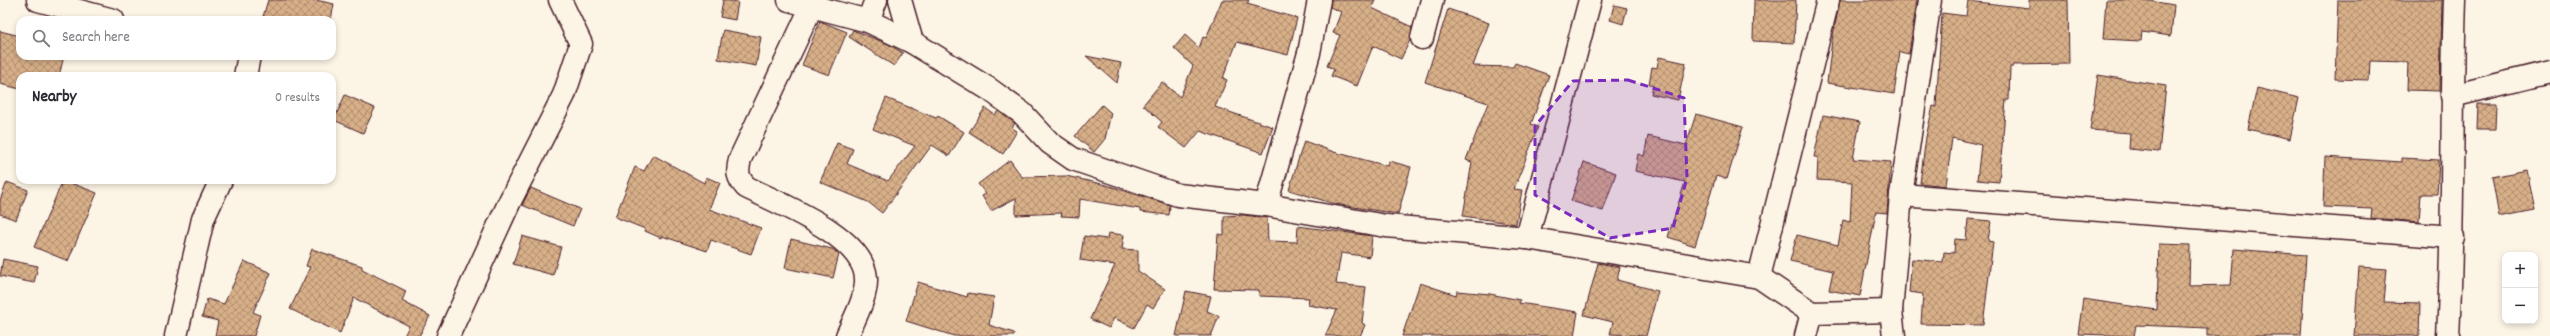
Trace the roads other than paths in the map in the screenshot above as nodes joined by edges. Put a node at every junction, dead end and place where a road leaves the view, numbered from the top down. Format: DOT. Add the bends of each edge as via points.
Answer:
graph roads {
  1 [pos="38,0"];
  2 [pos="560,0"];
  3 [pos="788,0"];
  4 [pos="876,0"];
  5 [pos="900,0"];
  6 [pos="1319,0"];
  7 [pos="1432,0"];
  8 [pos="1590,0"];
  9 [pos="1828,0"];
  10 [pos="1930,0"];
  11 [pos="2455,0"];
  12 [pos="811,8"];
  13 [pos="98,16"];
  14 [pos="868,21"];
  15 [pos="1422,38"];
  16 [pos="912,42"];
  17 [pos="247,60"];
  18 [pos="246,72"];
  19 [pos="2550,72"];
  20 [pos="2452,96"];
  21 [pos="219,184"];
  22 [pos="1901,195"];
  23 [pos="1266,205"];
  24 [pos="2453,237"];
  25 [pos="1527,238"];
  26 [pos="1759,278"];
  27 [pos="1892,311"];
  28 [pos="1812,314"];
  29 [pos="176,336"];
  30 [pos="448,336"];
  31 [pos="847,336"];
  32 [pos="1806,336"];
  33 [pos="1894,336"];
  34 [pos="2448,336"];
  1 -- 13 [label="street"];
  2 -- 30 [label="street" via="581,44 564,95 510,201"];
  3 -- 12 [label="street"];
  4 -- 14 [label="street"];
  5 -- 16 [label="street"];
  6 -- 23 [label="street" via="1309,53"];
  7 -- 15 [label="street"];
  8 -- 25 [label="street"];
  9 -- 26 [label="street"];
  10 -- 22 [label="street"];
  11 -- 20 [label="street"];
  12 -- 14 [label="street"];
  12 -- 31 [label="street" via="740,159 737,172 746,187 832,232 850,247 862,263 866,278 863,295"];
  14 -- 16 [label="street"];
  16 -- 23 [label="street" via="989,88 1022,113 1050,143 1073,159 1178,195"];
  17 -- 18 [label="street"];
  19 -- 20 [label="street"];
  20 -- 24 [label="street"];
  21 -- 29 [label="street" via="203,219"];
  22 -- 24 [label="street"];
  22 -- 27 [label="street"];
  23 -- 25 [label="street" via="1386,226"];
  24 -- 34 [label="street"];
  25 -- 26 [label="street"];
  26 -- 28 [label="street"];
  27 -- 28 [label="street"];
  27 -- 33 [label="street"];
  28 -- 32 [label="street"];
}
